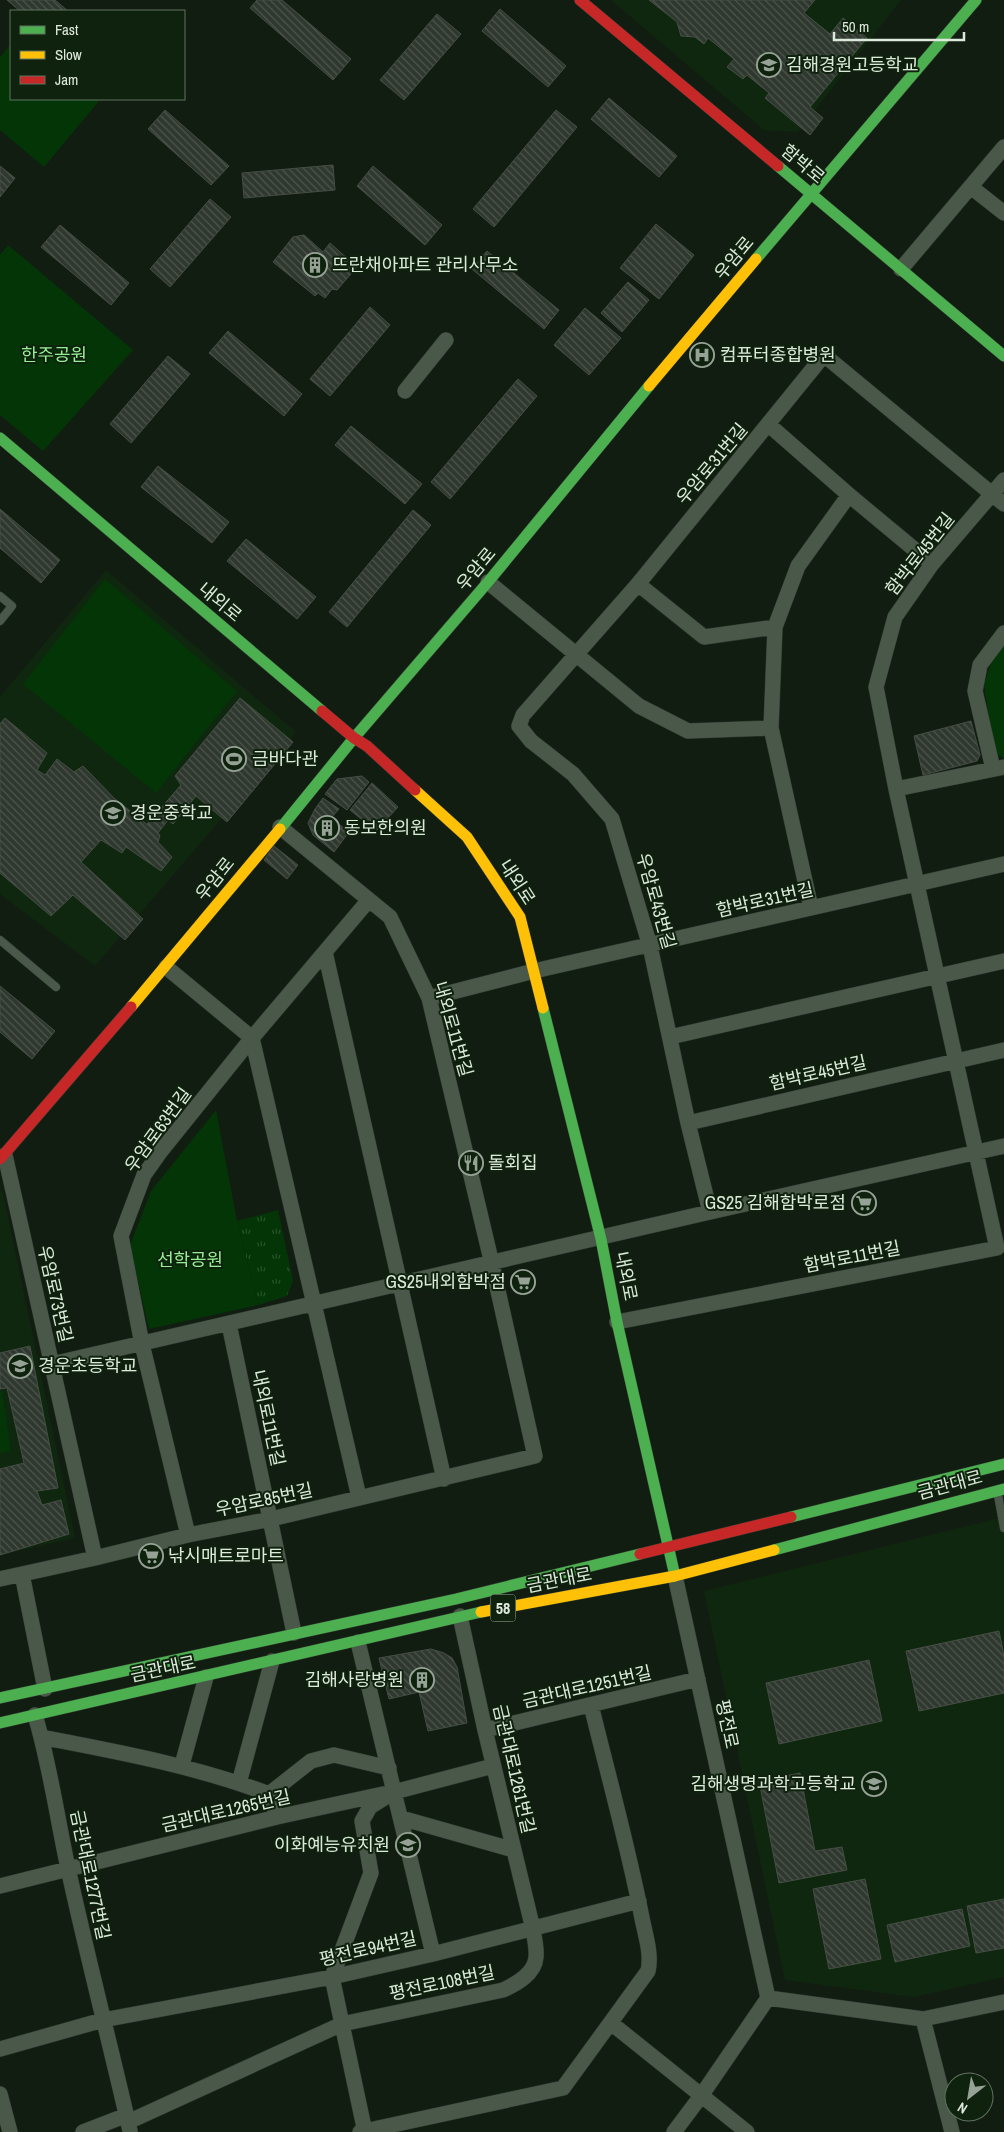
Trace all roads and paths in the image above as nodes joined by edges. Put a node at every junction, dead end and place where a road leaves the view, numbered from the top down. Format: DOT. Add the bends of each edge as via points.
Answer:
graph roads {
  1 [pos="580,0"];
  2 [pos="976,0"];
  3 [pos="1004,147"];
  4 [pos="971,186"];
  5 [pos="811,194"];
  6 [pos="1004,213"];
  7 [pos="901,269"];
  8 [pos="446,340"];
  9 [pos="1004,356"];
  10 [pos="405,392"];
  11 [pos="769,425"];
  12 [pos="0,438"];
  13 [pos="1004,480"];
  14 [pos="992,494"];
  15 [pos="848,495"];
  16 [pos="1004,504"];
  17 [pos="932,564"];
  18 [pos="488,582"];
  19 [pos="638,584"];
  20 [pos="0,596"];
  21 [pos="0,621"];
  22 [pos="775,627"];
  23 [pos="1004,633"];
  24 [pos="575,654"];
  25 [pos="771,728"];
  26 [pos="354,738"];
  27 [pos="998,768"];
  28 [pos="896,790"];
  29 [pos="280,827"];
  30 [pos="1004,864"];
  31 [pos="918,884"];
  32 [pos="368,901"];
  33 [pos="811,908"];
  34 [pos="0,940"];
  35 [pos="650,946"];
  36 [pos="325,952"];
  37 [pos="1004,961"];
  38 [pos="166,967"];
  39 [pos="534,971"];
  40 [pos="937,976"];
  41 [pos="56,987"];
  42 [pos="429,998"];
  43 [pos="670,1037"];
  44 [pos="252,1038"];
  45 [pos="1004,1050"];
  46 [pos="956,1061"];
  47 [pos="688,1123"];
  48 [pos="1004,1146"];
  49 [pos="976,1153"];
  50 [pos="2,1157"];
  51 [pos="710,1212"];
  52 [pos="601,1239"];
  53 [pos="492,1264"];
  54 [pos="400,1285"];
  55 [pos="313,1304"];
  56 [pos="617,1322"];
  57 [pos="228,1324"];
  58 [pos="142,1344"];
  59 [pos="52,1364"];
  60 [pos="535,1456"];
  61 [pos="1004,1464"];
  62 [pos="444,1479"];
  63 [pos="1000,1489"];
  64 [pos="359,1497"];
  65 [pos="271,1519"];
  66 [pos="1004,1528"];
  67 [pos="188,1535"];
  68 [pos="668,1547"];
  69 [pos="95,1558"];
  70 [pos="22,1574"];
  71 [pos="675,1576"];
  72 [pos="0,1579"];
  73 [pos="460,1616"];
  74 [pos="294,1634"];
  75 [pos="358,1642"];
  76 [pos="272,1661"];
  77 [pos="206,1677"];
  78 [pos="698,1680"];
  79 [pos="45,1689"];
  80 [pos="0,1698"];
  81 [pos="590,1705"];
  82 [pos="35,1715"];
  83 [pos="0,1722"];
  84 [pos="485,1730"];
  85 [pos="41,1737"];
  86 [pos="182,1766"];
  87 [pos="493,1766"];
  88 [pos="388,1768"];
  89 [pos="239,1783"];
  90 [pos="394,1792"];
  91 [pos="269,1794"];
  92 [pos="277,1818"];
  93 [pos="401,1818"];
  94 [pos="514,1850"];
  95 [pos="68,1868"];
  96 [pos="0,1886"];
  97 [pos="639,1901"];
  98 [pos="533,1929"];
  99 [pos="433,1954"];
  100 [pos="332,1977"];
  101 [pos="768,1998"];
  102 [pos="1004,2002"];
  103 [pos="923,2019"];
  104 [pos="103,2020"];
  105 [pos="611,2023"];
  106 [pos="342,2024"];
  107 [pos="0,2049"];
  108 [pos="0,2094"];
  109 [pos="701,2096"];
  110 [pos="128,2123"];
  111 [pos="10,2132"];
  112 [pos="82,2132"];
  113 [pos="363,2132"];
  114 [pos="674,2132"];
  115 [pos="747,2132"];
  116 [pos="952,2132"];
  1 -- 5 [label="street, 함박로"];
  2 -- 5 [label="street, 우암로"];
  3 -- 4 [label="street"];
  4 -- 6 [label="street"];
  4 -- 7 [label="street"];
  5 -- 7 [label="street, 함박로"];
  5 -- 18 [label="street, 우암로"];
  7 -- 9 [label="street, 함박로"];
  8 -- 10 [label="street"];
  11 -- 14 [label="street" via="824,355"];
  11 -- 15 [label="street, 우암로31번길"];
  11 -- 19 [label="street, 우암로31번길"];
  12 -- 26 [label="street, 내외로"];
  13 -- 14 [label="street, 함박로45번길"];
  14 -- 16 [label="street"];
  14 -- 17 [label="street, 함박로45번길"];
  15 -- 17 [label="street, 우암로31번길"];
  15 -- 22 [label="street" via="798,566"];
  17 -- 28 [label="street, 함박로45번길" via="896,617 876,687"];
  18 -- 24 [label="street"];
  18 -- 26 [label="street, 우암로"];
  19 -- 22 [label="street" via="704,637"];
  19 -- 24 [label="street, 우암로31번길"];
  20 -- 21 [label="lane" via="12,606"];
  22 -- 25 [label="street"];
  23 -- 27 [label="street" via="980,665 975,691"];
  24 -- 25 [label="street" via="638,706 688,731"];
  24 -- 35 [label="street, 우암로43번길" via="523,715 519,726 531,741 574,774 612,819"];
  25 -- 33 [label="street"];
  26 -- 29 [label="street, 우암로"];
  26 -- 39 [label="street, 내외로" via="368,746 467,837 520,917"];
  27 -- 28 [label="street"];
  28 -- 31 [label="street, 함박로45번길"];
  29 -- 32 [label="street, 내외로11번길"];
  29 -- 38 [label="street, 우암로"];
  30 -- 31 [label="street, 함박로31번길"];
  31 -- 33 [label="street, 함박로31번길"];
  31 -- 40 [label="street, 함박로45번길"];
  32 -- 36 [label="street, 우암로63번길"];
  32 -- 42 [label="street, 내외로11번길" via="390,917"];
  33 -- 35 [label="street, 함박로31번길"];
  34 -- 41 [label="lane"];
  35 -- 39 [label="street, 함박로31번길"];
  35 -- 43 [label="street, 우암로43번길"];
  36 -- 44 [label="street, 우암로63번길"];
  36 -- 54 [label="street"];
  37 -- 40 [label="street"];
  38 -- 44 [label="street"];
  38 -- 50 [label="street, 우암로"];
  39 -- 42 [label="street, 함박로31번길"];
  39 -- 52 [label="street, 내외로"];
  40 -- 43 [label="street"];
  40 -- 46 [label="street, 함박로45번길"];
  42 -- 53 [label="street, 내외로11번길"];
  43 -- 47 [label="street, 우암로43번길"];
  44 -- 55 [label="street"];
  44 -- 58 [label="street, 우암로63번길" via="144,1175 121,1236"];
  45 -- 46 [label="street, 함박로45번길"];
  46 -- 47 [label="street, 함박로45번길"];
  46 -- 49 [label="street, 함박로45번길"];
  47 -- 51 [label="street, 우암로43번길"];
  48 -- 49 [label="street"];
  49 -- 51 [label="street"];
  49 -- 56 [label="street, 함박로11번길" via="997,1248"];
  50 -- 59 [label="street, 우암로73번길"];
  51 -- 52 [label="street"];
  52 -- 53 [label="street"];
  52 -- 56 [label="street, 내외로"];
  53 -- 54 [label="street"];
  53 -- 60 [label="street, 내외로11번길"];
  54 -- 55 [label="street"];
  54 -- 62 [label="street"];
  55 -- 57 [label="street"];
  55 -- 64 [label="street"];
  56 -- 68 [label="street, 내외로"];
  57 -- 58 [label="street"];
  57 -- 65 [label="street, 내외로11번길"];
  58 -- 59 [label="street"];
  58 -- 67 [label="street"];
  59 -- 69 [label="street, 우암로73번길"];
  60 -- 62 [label="street, 우암로85번길"];
  61 -- 68 [label="street, 금관대로 / 58"];
  62 -- 64 [label="street, 우암로85번길"];
  63 -- 66 [label="lane"];
  63 -- 71 [label="street, 금관대로 / 58"];
  64 -- 65 [label="street, 우암로85번길"];
  65 -- 67 [label="street, 우암로85번길"];
  65 -- 74 [label="street, 내외로11번길"];
  67 -- 69 [label="street, 우암로85번길"];
  68 -- 71 [label="street, 내외로"];
  68 -- 74 [label="street, 금관대로 / 58" via="355,1623"];
  69 -- 70 [label="street, 우암로85번길"];
  70 -- 72 [label="street, 우암로85번길"];
  70 -- 79 [label="street"];
  71 -- 73 [label="street, 금관대로 / 58"];
  71 -- 78 [label="street, 평전로"];
  73 -- 75 [label="street, 금관대로 / 58"];
  73 -- 84 [label="street, 금관대로1261번길"];
  74 -- 79 [label="street, 금관대로 / 58"];
  75 -- 76 [label="street, 금관대로 / 58"];
  75 -- 88 [label="street"];
  76 -- 77 [label="street, 금관대로 / 58"];
  76 -- 89 [label="street"];
  77 -- 82 [label="street, 금관대로 / 58"];
  77 -- 86 [label="street"];
  78 -- 81 [label="street, 금관대로1251번길"];
  78 -- 101 [label="street, 평전로"];
  79 -- 80 [label="street, 금관대로 / 58"];
  81 -- 84 [label="street, 금관대로1251번길"];
  81 -- 97 [label="street"];
  82 -- 83 [label="street, 금관대로 / 58"];
  82 -- 85 [label="street, 금관대로1277번길"];
  84 -- 87 [label="street, 금관대로1261번길"];
  85 -- 86 [label="street"];
  85 -- 95 [label="street, 금관대로1277번길"];
  86 -- 89 [label="street"];
  87 -- 90 [label="street"];
  87 -- 94 [label="street, 금관대로1261번길"];
  88 -- 90 [label="street"];
  88 -- 91 [label="street" via="334,1755 310,1761"];
  89 -- 91 [label="street"];
  90 -- 92 [label="street, 금관대로1265번길"];
  90 -- 93 [label="street"];
  90 -- 100 [label="street" via="370,1806 362,1821 372,1873"];
  91 -- 92 [label="street"];
  92 -- 95 [label="street, 금관대로1265번길"];
  93 -- 94 [label="street"];
  93 -- 99 [label="street"];
  94 -- 98 [label="street, 금관대로1261번길"];
  95 -- 96 [label="street, 금관대로1265번길"];
  95 -- 104 [label="street, 금관대로1277번길"];
  97 -- 98 [label="street, 평전로94번길"];
  97 -- 105 [label="street" via="650,1963"];
  98 -- 99 [label="street, 평전로94번길"];
  98 -- 106 [label="street, 평전로108번길" via="537,1958 529,1973 517,1984 503,1990"];
  99 -- 100 [label="street, 평전로94번길"];
  100 -- 104 [label="street, 평전로94번길"];
  100 -- 106 [label="street"];
  101 -- 103 [label="street"];
  101 -- 109 [label="street"];
  102 -- 103 [label="street"];
  103 -- 116 [label="street"];
  104 -- 107 [label="street"];
  104 -- 110 [label="street, 금관대로1277번길"];
  105 -- 109 [label="street"];
  105 -- 113 [label="street" via="563,2088"];
  106 -- 110 [label="street, 평전로108번길"];
  106 -- 113 [label="street"];
  108 -- 111 [label="street"];
  109 -- 114 [label="street"];
  109 -- 115 [label="street"];
  110 -- 112 [label="street, 평전로108번길"];
}
